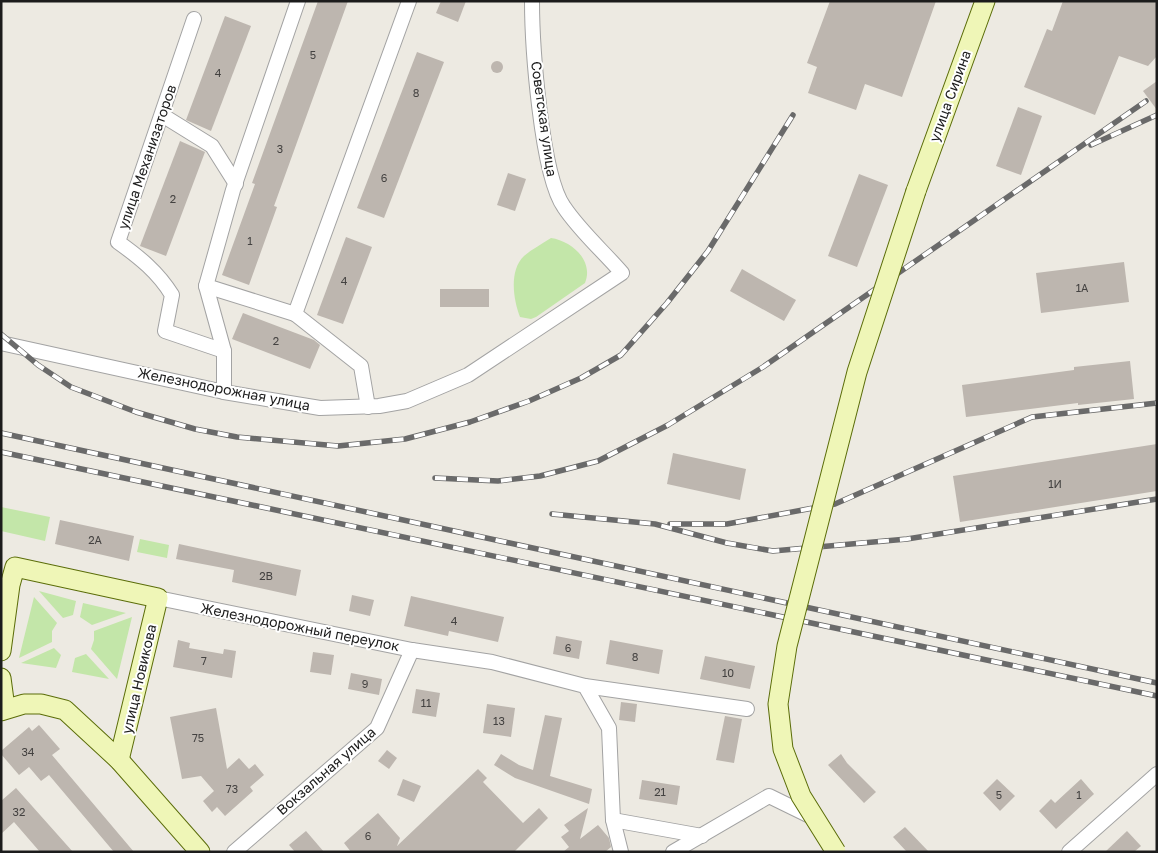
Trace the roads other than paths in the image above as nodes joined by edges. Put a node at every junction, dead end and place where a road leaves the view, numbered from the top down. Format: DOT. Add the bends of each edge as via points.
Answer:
graph roads {
  1 [pos="298,1"];
  2 [pos="409,1"];
  3 [pos="532,1"];
  4 [pos="984,1"];
  5 [pos="194,19"];
  6 [pos="162,115"];
  7 [pos="236,184"];
  8 [pos="622,272"];
  9 [pos="206,286"];
  10 [pos="295,314"];
  11 [pos="1,343"];
  12 [pos="224,351"];
  13 [pos="224,392"];
  14 [pos="368,407"];
  15 [pos="158,598"];
  16 [pos="412,650"];
  17 [pos="1,651"];
  18 [pos="1,678"];
  19 [pos="586,686"];
  20 [pos="3,709"];
  21 [pos="747,709"];
  22 [pos="119,760"];
  23 [pos="1156,774"];
  24 [pos="613,820"];
  25 [pos="702,836"];
  26 [pos="675,851"];
  27 [pos="200,852"];
  28 [pos="234,852"];
  29 [pos="621,852"];
  30 [pos="836,852"];
  31 [pos="847,852"];
  32 [pos="1069,852"];
  1 -- 7 [label="street"];
  2 -- 10 [label="street"];
  3 -- 8 [label="street, Советская улица" via="538,93 551,176 563,206"];
  4 -- 30 [label="street, улица Сирина, bridge" via="916,191 857,372 787,646 778,704 783,749 801,796"];
  5 -- 6 [label="street, улица Механизаторов"];
  6 -- 7 [label="street" via="212,146"];
  6 -- 12 [label="street, улица Механизаторов" via="118,242 143,260 164,281 172,295 165,330"];
  7 -- 9 [label="street"];
  8 -- 14 [label="street, Железнодорожная улица" via="468,375 407,401"];
  9 -- 10 [label="street"];
  9 -- 12 [label="street"];
  10 -- 14 [label="street" via="361,366"];
  11 -- 13 [label="street, Железнодорожная улица"];
  12 -- 13 [label="street"];
  13 -- 14 [label="street, Железнодорожная улица" via="320,408"];
  15 -- 16 [label="street, Железнодорожный переулок"];
  15 -- 17 [label="street, Железнодорожный переулок" via="15,566"];
  15 -- 22 [label="street, улица Новикова"];
  16 -- 19 [label="street, Железнодорожный переулок" via="492,662"];
  16 -- 28 [label="street, Вокзальная улица" via="377,728"];
  18 -- 20 [label="street, улица Новикова"];
  19 -- 21 [label="street, Железнодорожный переулок"];
  19 -- 24 [label="street" via="609,728"];
  20 -- 22 [label="street, улица Новикова" via="41,704 65,710"];
  22 -- 27 [label="street, улица Новикова"];
  23 -- 32 [label="street"];
  24 -- 25 [label="street"];
  24 -- 29 [label="street"];
  25 -- 26 [label="street"];
  25 -- 31 [label="street" via="769,796 812,816"];
}
